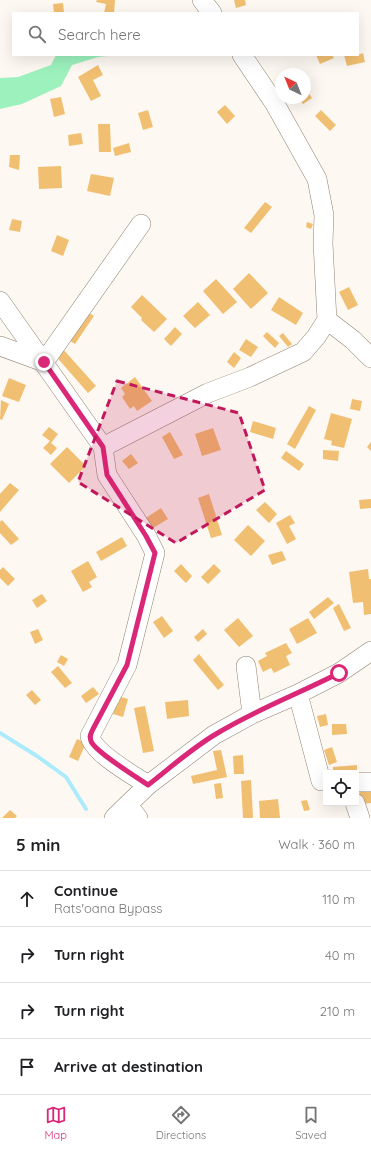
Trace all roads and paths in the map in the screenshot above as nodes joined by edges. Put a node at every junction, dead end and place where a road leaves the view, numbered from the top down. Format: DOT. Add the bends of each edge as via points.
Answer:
graph roads {
  1 [pos="202,0"];
  2 [pos="211,12"];
  3 [pos="243,56"];
  4 [pos="141,224"];
  5 [pos="0,301"];
  6 [pos="327,320"];
  7 [pos="0,346"];
  8 [pos="371,358"];
  9 [pos="44,362"];
  10 [pos="103,447"];
  11 [pos="371,651"];
  12 [pos="246,666"];
  13 [pos="298,694"];
  14 [pos="252,714"];
  15 [pos="323,781"];
  16 [pos="359,782"];
  17 [pos="371,782"];
  18 [pos="148,785"];
  19 [pos="356,806"];
  20 [pos="126,814"];
  21 [pos="360,818"];
  1 -- 2 [label="street"];
  3 -- 6 [label="street" via="275,104 317,179 324,215"];
  4 -- 9 [label="street"];
  5 -- 9 [label="street"];
  6 -- 8 [label="street"];
  6 -- 10 [label="street" via="303,352 208,393"];
  7 -- 9 [label="street"];
  9 -- 10 [label="street"];
  10 -- 18 [label="street" via="107,475 155,553 127,665 90,736 91,743"];
  11 -- 13 [label="street" via="339,673"];
  12 -- 14 [label="street"];
  13 -- 14 [label="street"];
  13 -- 15 [label="street"];
  14 -- 18 [label="street" via="214,734"];
  16 -- 17 [label="street"];
  18 -- 20 [label="street"];
  19 -- 21 [label="street"];
}
